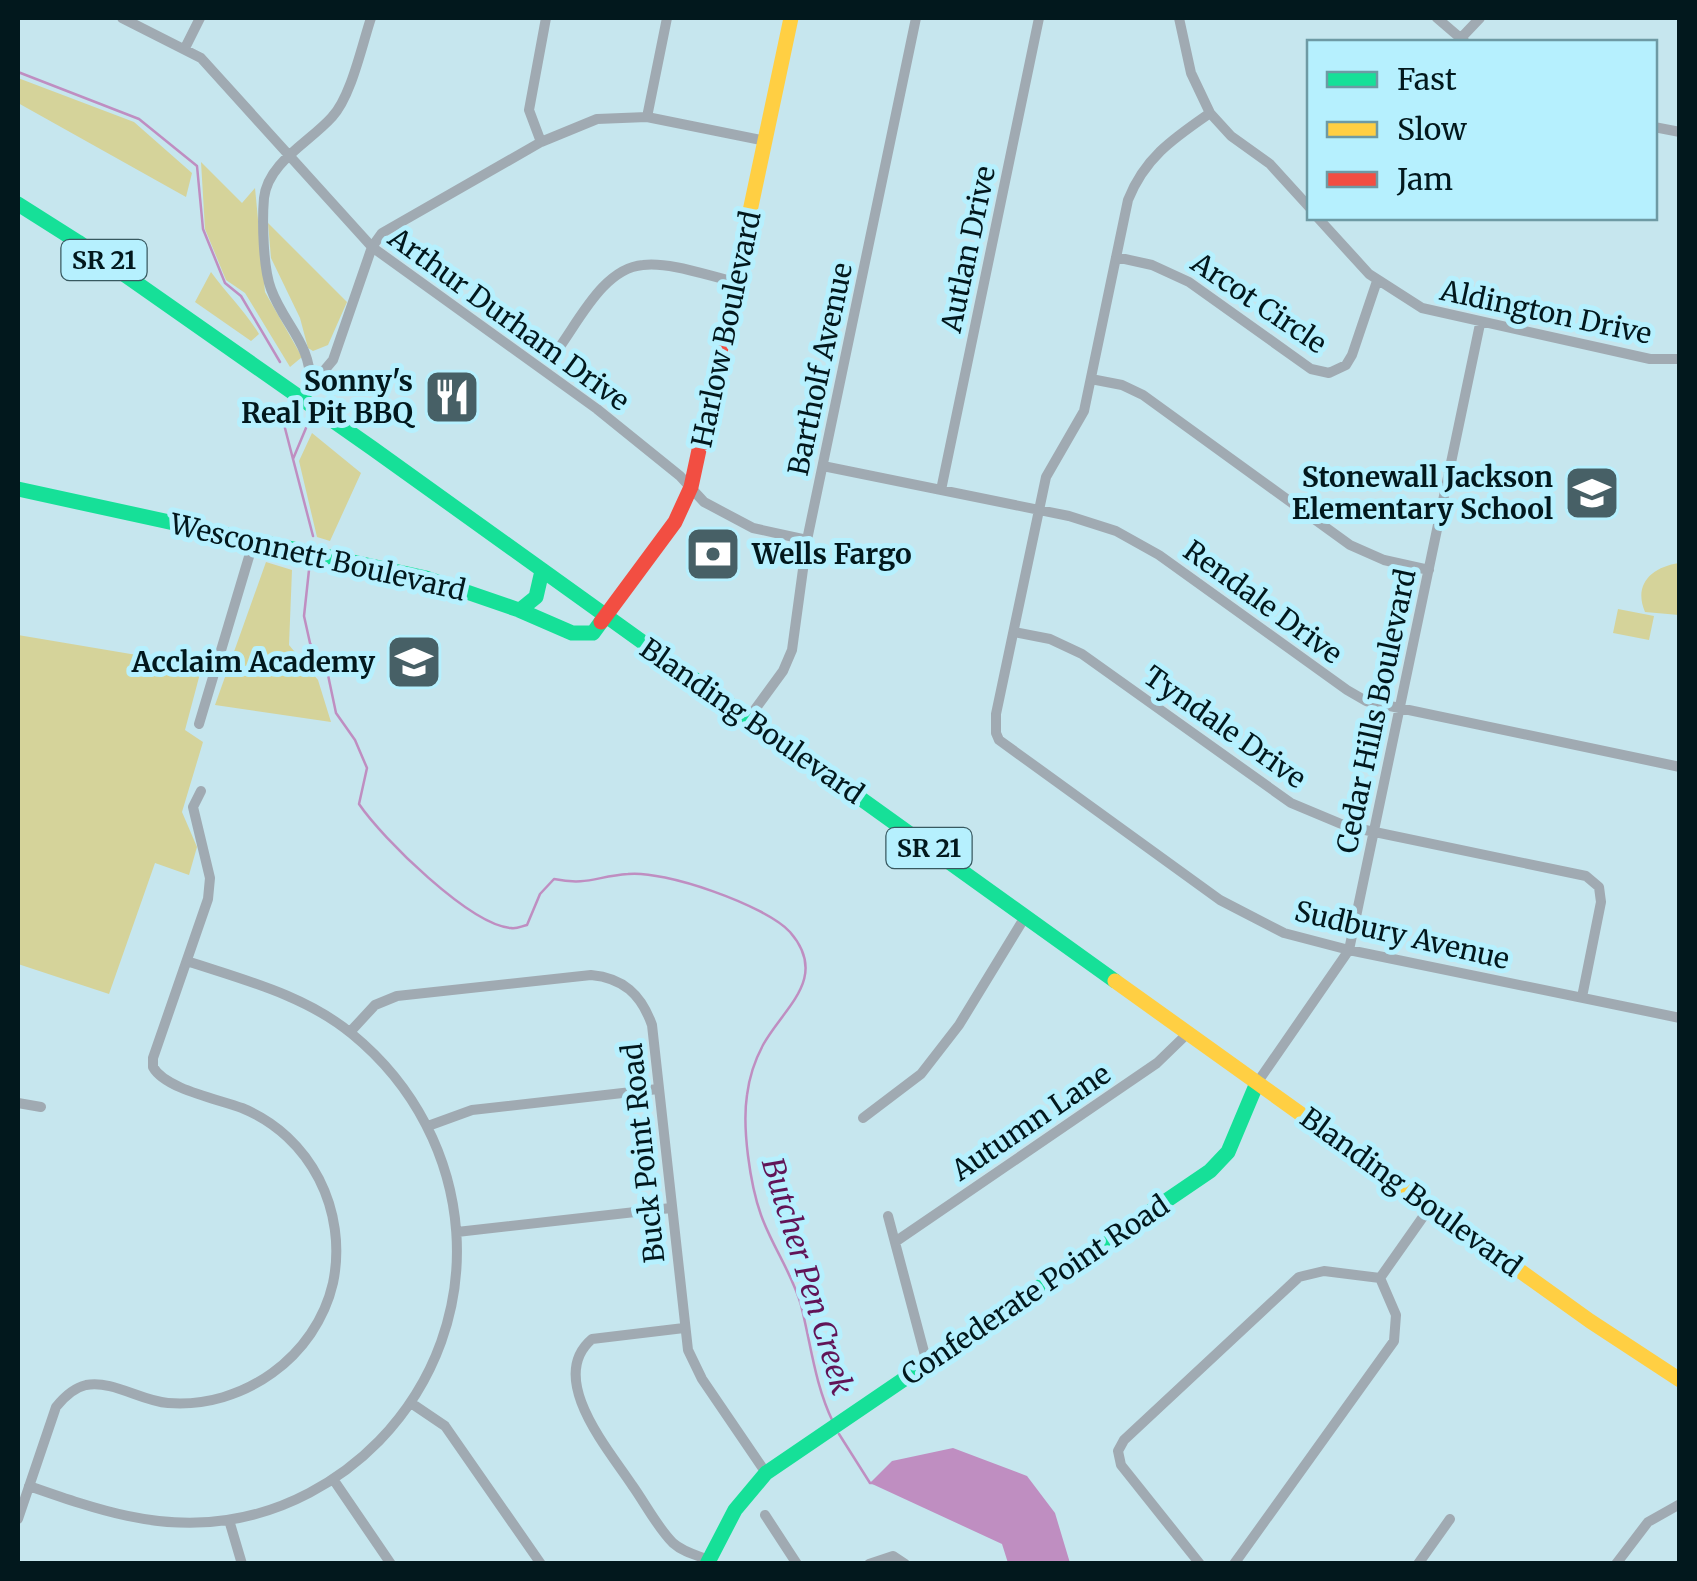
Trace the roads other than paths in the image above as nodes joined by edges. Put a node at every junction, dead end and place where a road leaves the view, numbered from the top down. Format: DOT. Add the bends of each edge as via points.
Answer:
graph roads {
  1 [pos="122,18"];
  2 [pos="200,18"];
  3 [pos="371,18"];
  4 [pos="546,18"];
  5 [pos="667,18"];
  6 [pos="792,18"];
  7 [pos="916,18"];
  8 [pos="1039,18"];
  9 [pos="1179,18"];
  10 [pos="1437,18"];
  11 [pos="1480,18"];
  12 [pos="1463,40"];
  13 [pos="185,48"];
  14 [pos="1210,113"];
  15 [pos="647,117"];
  16 [pos="766,141"];
  17 [pos="541,142"];
  18 [pos="291,156"];
  19 [pos="18,204"];
  20 [pos="1307,205"];
  21 [pos="1320,220"];
  22 [pos="372,248"];
  23 [pos="1116,257"];
  24 [pos="1376,281"];
  25 [pos="736,282"];
  26 [pos="1480,324"];
  27 [pos="556,352"];
  28 [pos="1680,359"];
  29 [pos="1092,379"];
  30 [pos="312,385"];
  31 [pos="302,401"];
  32 [pos="823,466"];
  33 [pos="691,487"];
  34 [pos="18,489"];
  35 [pos="941,490"];
  36 [pos="1038,510"];
  37 [pos="254,540"];
  38 [pos="807,540"];
  39 [pos="1429,570"];
  40 [pos="542,571"];
  41 [pos="520,610"];
  42 [pos="606,618"];
  43 [pos="1014,632"];
  44 [pos="1400,710"];
  45 [pos="748,719"];
  46 [pos="199,724"];
  47 [pos="1680,767"];
  48 [pos="200,791"];
  49 [pos="1374,832"];
  50 [pos="1025,917"];
  51 [pos="1350,950"];
  52 [pos="187,960"];
  53 [pos="1582,997"];
  54 [pos="1680,1018"];
  55 [pos="350,1032"];
  56 [pos="1188,1033"];
  57 [pos="1257,1082"];
  58 [pos="658,1089"];
  59 [pos="18,1104"];
  60 [pos="41,1108"];
  61 [pos="863,1118"];
  62 [pos="428,1126"];
  63 [pos="1430,1207"];
  64 [pos="671,1208"];
  65 [pos="888,1216"];
  66 [pos="457,1232"];
  67 [pos="894,1242"];
  68 [pos="1380,1278"];
  69 [pos="684,1328"];
  70 [pos="926,1364"];
  71 [pos="1680,1380"];
  72 [pos="412,1402"];
  73 [pos="766,1474"];
  74 [pos="333,1480"];
  75 [pos="29,1486"];
  76 [pos="1680,1504"];
  77 [pos="765,1515"];
  78 [pos="1450,1518"];
  79 [pos="18,1519"];
  80 [pos="229,1520"];
  81 [pos="708,1561"];
  82 [pos="242,1564"];
  83 [pos="390,1564"];
  84 [pos="541,1564"];
  85 [pos="797,1564"];
  86 [pos="869,1564"];
  87 [pos="905,1564"];
  88 [pos="1200,1564"];
  89 [pos="1234,1564"];
  90 [pos="1418,1564"];
  91 [pos="1616,1564"];
  1 -- 13 [label="street, Arthur Durham Drive"];
  2 -- 13 [label="street"];
  3 -- 18 [label="street" via="338,111"];
  4 -- 17 [label="street" via="529,110"];
  5 -- 15 [label="street"];
  6 -- 16 [label="street, Harlow Boulevard"];
  7 -- 32 [label="street, Bartholf Avenue"];
  8 -- 35 [label="street, Autlan Drive"];
  9 -- 14 [label="street" via="1191,73"];
  10 -- 12 [label="street"];
  11 -- 12 [label="street"];
  13 -- 18 [label="street, Arthur Durham Drive" via="216,72"];
  14 -- 20 [label="street"];
  14 -- 23 [label="street" via="1145,166 1128,200"];
  15 -- 16 [label="street"];
  15 -- 17 [label="street" via="598,120"];
  16 -- 25 [label="street, Harlow Boulevard"];
  17 -- 22 [label="street" via="392,225"];
  18 -- 22 [label="street, Arthur Durham Drive"];
  18 -- 30 [label="street" via="270,179 264,198 266,272 300,338"];
  19 -- 31 [label="street, Blanding Boulevard / SR 21"];
  21 -- 24 [label="street, Aldington Drive"];
  22 -- 30 [label="street" via="334,360"];
  22 -- 33 [label="street, Arthur Durham Drive" via="597,409"];
  23 -- 24 [label="street, Arcot Circle" via="1172,272 1311,369 1329,374 1352,355"];
  23 -- 29 [label="street"];
  24 -- 26 [label="street, Aldington Drive" via="1422,308"];
  25 -- 27 [label="street" via="656,265 629,267 609,280"];
  25 -- 33 [label="street, Harlow Boulevard"];
  26 -- 28 [label="street, Aldington Drive" via="1650,359"];
  26 -- 39 [label="street, Cedar Hills Boulevard"];
  29 -- 36 [label="street"];
  29 -- 39 [label="street" via="1143,396 1350,545"];
  30 -- 31 [label="street"];
  31 -- 40 [label="street, Blanding Boulevard / SR 21"];
  32 -- 35 [label="street, Rendale Drive"];
  32 -- 38 [label="street, Bartholf Avenue"];
  33 -- 38 [label="street, Arthur Durham Drive" via="739,522"];
  33 -- 42 [label="street, Harlow Boulevard" via="675,522"];
  34 -- 37 [label="street, Wesconnett Boulevard"];
  35 -- 36 [label="street, Rendale Drive"];
  36 -- 43 [label="street"];
  36 -- 44 [label="street, Rendale Drive" via="1140,543 1347,690"];
  37 -- 41 [label="street, Wesconnett Boulevard" via="426,578"];
  37 -- 46 [label="street"];
  38 -- 45 [label="street, Bartholf Avenue" via="792,650"];
  39 -- 44 [label="street, Cedar Hills Boulevard"];
  40 -- 41 [label="street" via="536,597"];
  40 -- 42 [label="street, Blanding Boulevard / SR 21"];
  41 -- 42 [label="street, Wesconnett Boulevard" via="582,636"];
  42 -- 45 [label="street, Blanding Boulevard / SR 21"];
  43 -- 49 [label="street, Tyndale Drive" via="1082,654 1291,803"];
  43 -- 51 [label="street, Sudbury Avenue" via="996,714 1004,746 1220,900 1284,933"];
  44 -- 47 [label="street, Rendale Drive"];
  44 -- 49 [label="street, Cedar Hills Boulevard"];
  45 -- 50 [label="street, Blanding Boulevard / SR 21"];
  48 -- 52 [label="street" via="193,807 210,878"];
  49 -- 51 [label="street, Cedar Hills Boulevard"];
  49 -- 53 [label="street, Tyndale Drive" via="1593,881 1601,902"];
  50 -- 56 [label="street, Blanding Boulevard / SR 21"];
  50 -- 61 [label="street" via="921,1074"];
  51 -- 53 [label="street, Sudbury Avenue"];
  51 -- 57 [label="street, Cedar Hills Boulevard"];
  52 -- 55 [label="street" via="290,996"];
  52 -- 75 [label="street" via="153,1068 165,1080 262,1118 297,1146 331,1208 337,1250 330,1294 308,1337 283,1366 230,1396 169,1403 98,1385 76,1389 56,1407"];
  53 -- 54 [label="street, Sudbury Avenue"];
  55 -- 58 [label="street, Buck Point Road" via="375,1006 397,996 604,976 630,988 647,1011"];
  55 -- 62 [label="street" via="390,1070"];
  56 -- 57 [label="street, Blanding Boulevard / SR 21"];
  56 -- 67 [label="street, Autumn Lane" via="1157,1063"];
  57 -- 63 [label="street, Blanding Boulevard / SR 21"];
  57 -- 70 [label="street, Confederate Point Road" via="1228,1152 1210,1172"];
  58 -- 62 [label="street" via="472,1110"];
  58 -- 64 [label="street, Buck Point Road"];
  59 -- 60 [label="street"];
  62 -- 66 [label="street" via="450,1182"];
  63 -- 68 [label="street"];
  63 -- 71 [label="street, Blanding Boulevard / SR 21"];
  64 -- 66 [label="street"];
  64 -- 69 [label="street, Buck Point Road"];
  65 -- 67 [label="street"];
  66 -- 72 [label="street" via="452,1307"];
  67 -- 70 [label="street"];
  68 -- 88 [label="street" via="1324,1271 1289,1283 1124,1440 1120,1465"];
  68 -- 89 [label="street" via="1396,1316 1394,1340"];
  69 -- 73 [label="street, Buck Point Road" via="694,1366"];
  69 -- 81 [label="street" via="592,1340 579,1358 578,1390 589,1422 667,1535"];
  70 -- 73 [label="street, Confederate Point Road"];
  72 -- 74 [label="street"];
  72 -- 84 [label="street" via="446,1426"];
  73 -- 81 [label="street, Confederate Point Road" via="735,1510"];
  74 -- 80 [label="street"];
  74 -- 83 [label="street"];
  75 -- 79 [label="street"];
  75 -- 80 [label="street" via="151,1522"];
  76 -- 91 [label="street" via="1648,1522"];
  77 -- 85 [label="street"];
  78 -- 90 [label="street"];
  80 -- 82 [label="street"];
  86 -- 87 [label="street" via="894,1556"];
}
